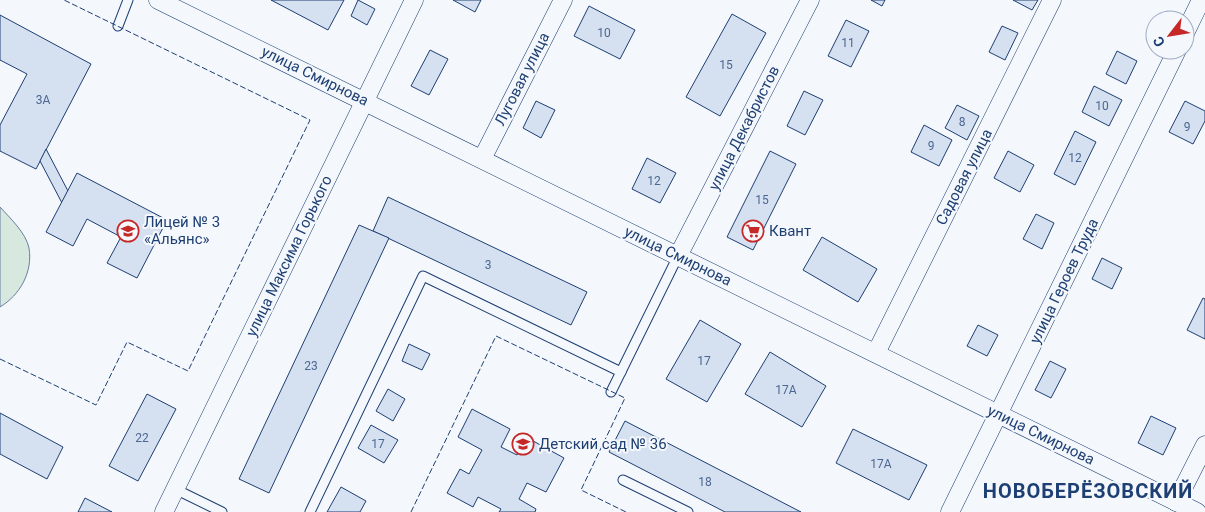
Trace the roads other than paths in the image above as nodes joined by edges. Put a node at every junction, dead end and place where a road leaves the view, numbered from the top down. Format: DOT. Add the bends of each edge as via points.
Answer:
graph roads {
  1 [pos="128,0"];
  2 [pos="158,0"];
  3 [pos="562,0"];
  4 [pos="810,0"];
  5 [pos="1052,0"];
  6 [pos="1201,0"];
  7 [pos="410,1"];
  8 [pos="1195,12"];
  9 [pos="118,26"];
  10 [pos="1171,60"];
  11 [pos="365,100"];
  12 [pos="482,159"];
  13 [pos="678,256"];
  14 [pos="876,353"];
  15 [pos="621,372"];
  16 [pos="611,392"];
  17 [pos="999,414"];
  18 [pos="1205,445"];
  19 [pos="623,480"];
  20 [pos="175,489"];
  21 [pos="1176,502"];
  22 [pos="164,512"];
  23 [pos="222,512"];
  24 [pos="310,512"];
  25 [pos="688,512"];
  26 [pos="950,512"];
  27 [pos="1197,512"];
  1 -- 9 [label="lane"];
  2 -- 11 [label="street, улица Смирнова"];
  3 -- 12 [label="street, Луговая улица"];
  4 -- 13 [label="street, улица Декабристов"];
  5 -- 14 [label="street, Садовая улица"];
  6 -- 8 [label="street"];
  7 -- 11 [label="street, улица Максима Горького"];
  10 -- 17 [label="street, улица Героев Труда"];
  11 -- 12 [label="street, улица Смирнова"];
  11 -- 20 [label="street, улица Максима Горького"];
  12 -- 13 [label="street, улица Смирнова"];
  13 -- 14 [label="street, улица Смирнова"];
  13 -- 15 [label="lane"];
  14 -- 17 [label="street, улица Смирнова"];
  15 -- 16 [label="lane"];
  15 -- 24 [label="lane" via="423,276"];
  17 -- 21 [label="street, улица Смирнова"];
  17 -- 26 [label="street, улица Героев Труда"];
  18 -- 21 [label="street"];
  19 -- 25 [label="lane"];
  20 -- 22 [label="street, улица Максима Горького"];
  20 -- 23 [label="lane"];
  21 -- 27 [label="street, улица Смирнова"];
}
